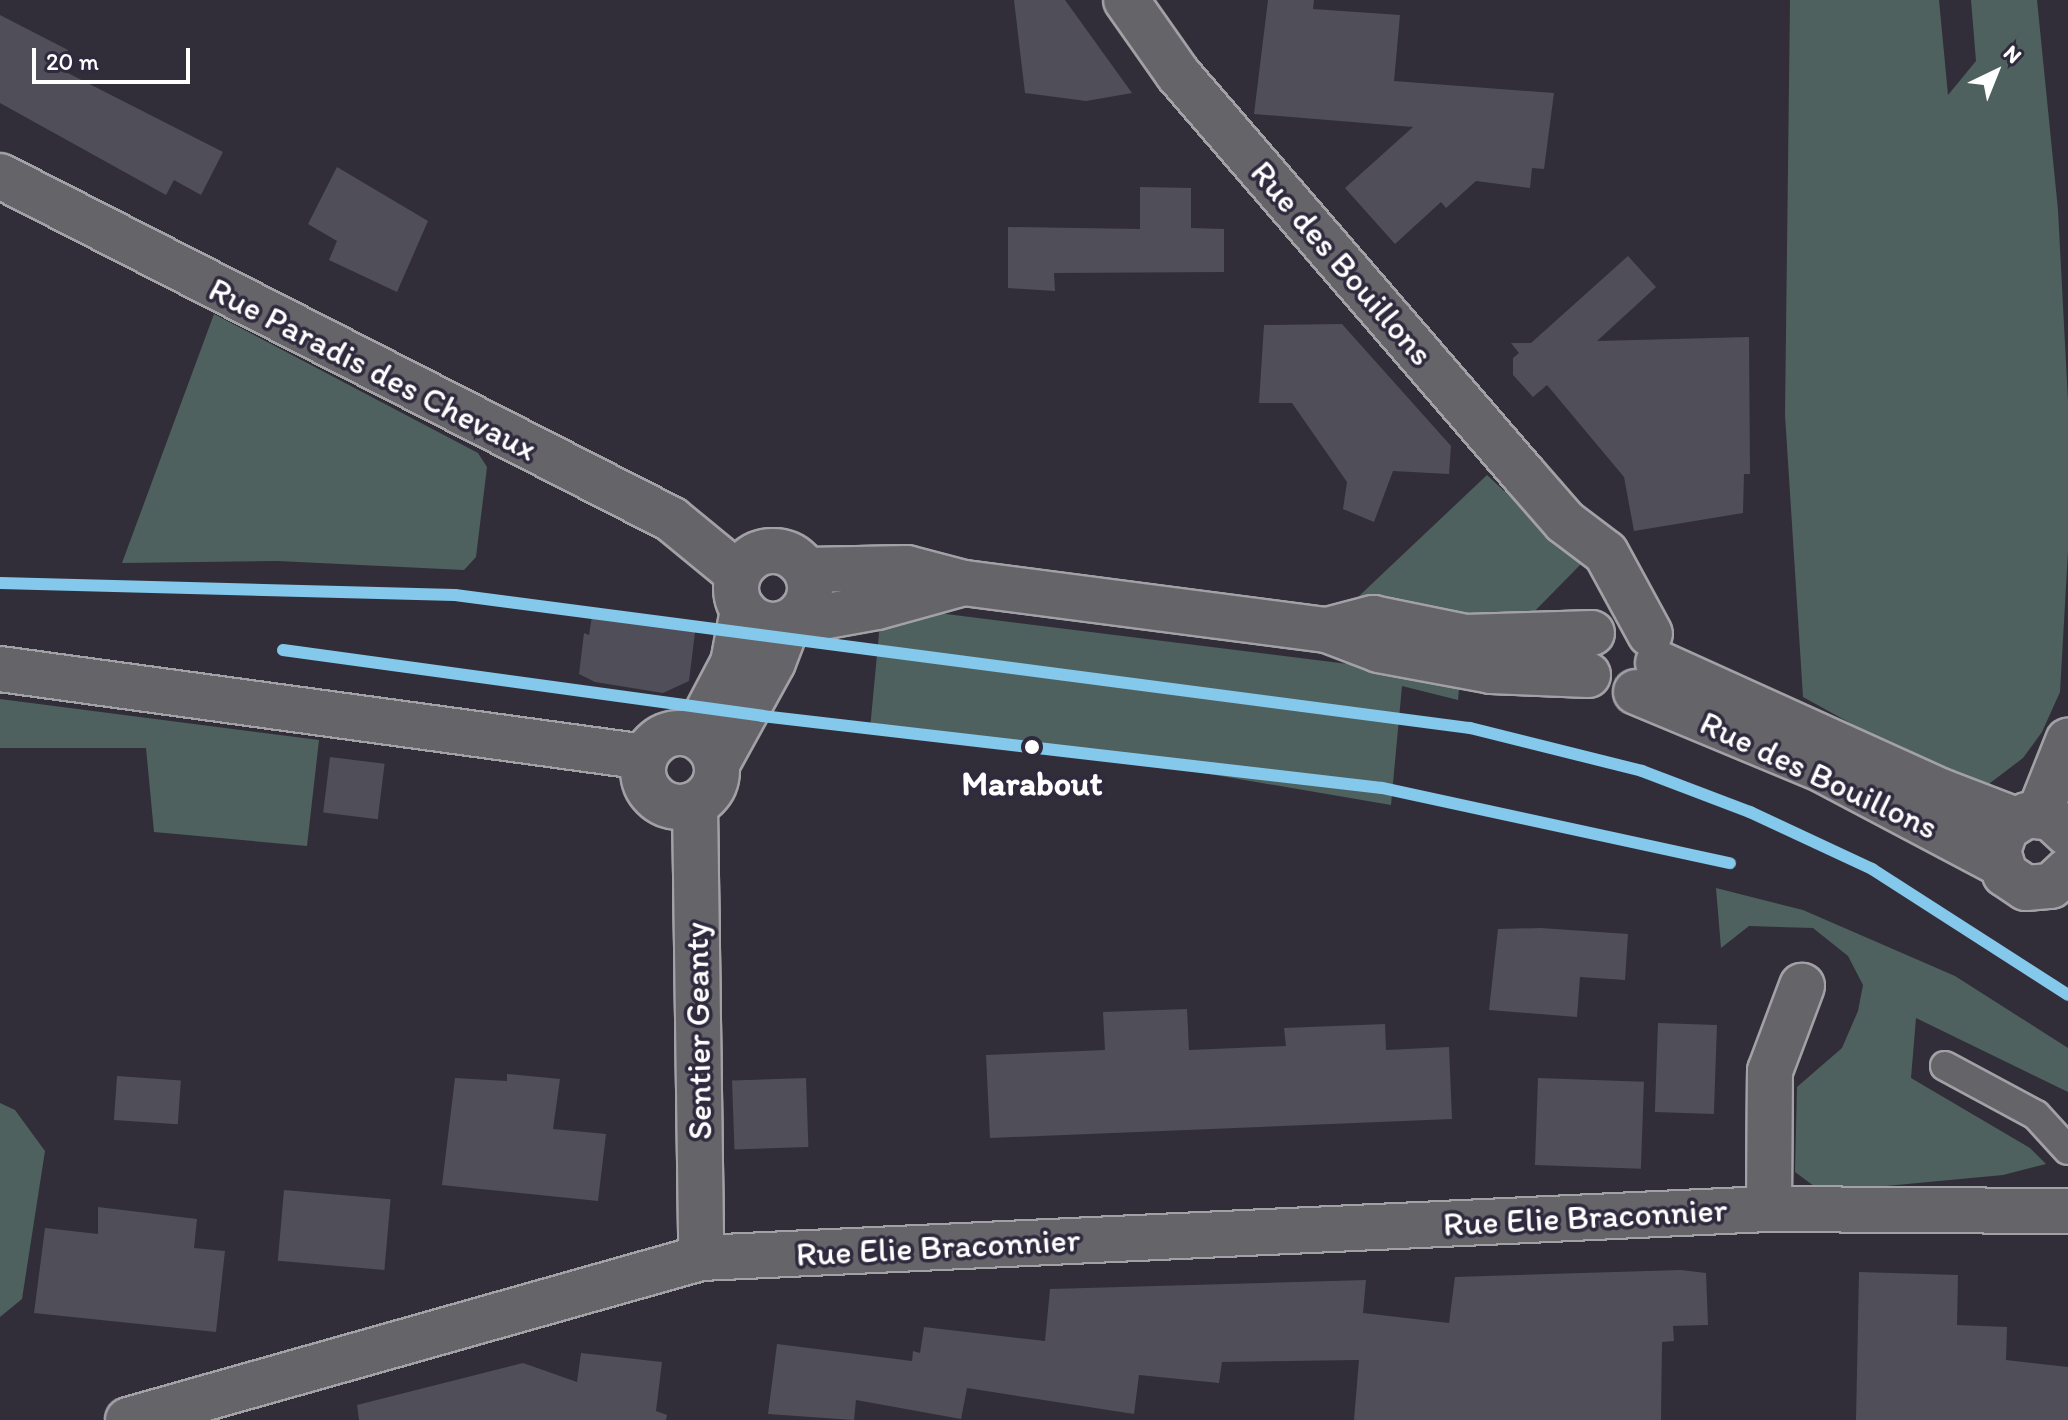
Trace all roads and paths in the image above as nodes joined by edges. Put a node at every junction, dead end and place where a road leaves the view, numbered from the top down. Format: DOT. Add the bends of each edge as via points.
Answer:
graph roads {
  1 [pos="1126,0"];
  2 [pos="0,176"];
  3 [pos="1565,522"];
  4 [pos="806,570"];
  5 [pos="964,583"];
  6 [pos="740,592"];
  7 [pos="788,623"];
  8 [pos="1595,644"];
  9 [pos="1648,663"];
  10 [pos="0,669"];
  11 [pos="2068,741"];
  12 [pos="706,750"];
  13 [pos="645,757"];
  14 [pos="695,804"];
  15 [pos="2041,823"];
  16 [pos="1999,863"];
  17 [pos="2058,891"];
  18 [pos="1802,986"];
  19 [pos="1945,1066"];
  20 [pos="2068,1150"];
  21 [pos="1769,1209"];
  22 [pos="2068,1211"];
  23 [pos="701,1258"];
  24 [pos="128,1420"];
  1 -- 3 [label="street, Rue des Bouillons" via="1178,74"];
  2 -- 6 [label="street, Rue Paradis des Chevaux" via="671,519"];
  3 -- 8 [label="street, Rue des Bouillons"];
  3 -- 9 [label="street, Rue des Bouillons" via="1606,553"];
  4 -- 5 [label="street" via="907,568"];
  4 -- 6 [label="street" via="788,554 764,551 744,563"];
  4 -- 7 [label="street" via="806,606"];
  5 -- 7 [label="street" via="877,607"];
  5 -- 8 [label="street" via="1327,630 1373,618 1466,637"];
  6 -- 7 [label="street" via="763,624"];
  6 -- 12 [label="street" via="733,663"];
  7 -- 12 [label="street" via="773,662"];
  8 -- 9 [label="street" via="1636,622"];
  8 -- 9 [label="street" via="1611,694"];
  9 -- 15 [label="street, Rue des Bouillons" via="1943,792"];
  9 -- 16 [label="street, Rue des Bouillons" via="1823,770"];
  10 -- 13 [label="street"];
  11 -- 15 [label="street"];
  12 -- 13 [label="street" via="671,733"];
  12 -- 14 [label="street" via="713,788"];
  13 -- 14 [label="street" via="642,768 650,792 670,806"];
  14 -- 23 [label="street, Sentier Geanty"];
  15 -- 16 [label="street" via="2000,838"];
  16 -- 17 [label="street, Rue des Bouillons" via="2014,883"];
  18 -- 21 [label="street, Rue Elie Braconnier" via="1770,1071"];
  19 -- 20 [label="lane" via="2036,1115"];
  21 -- 22 [label="street, Rue Elie Braconnier"];
  21 -- 23 [label="street, Rue Elie Braconnier"];
  23 -- 24 [label="street, Rue Elie Braconnier"];
}
